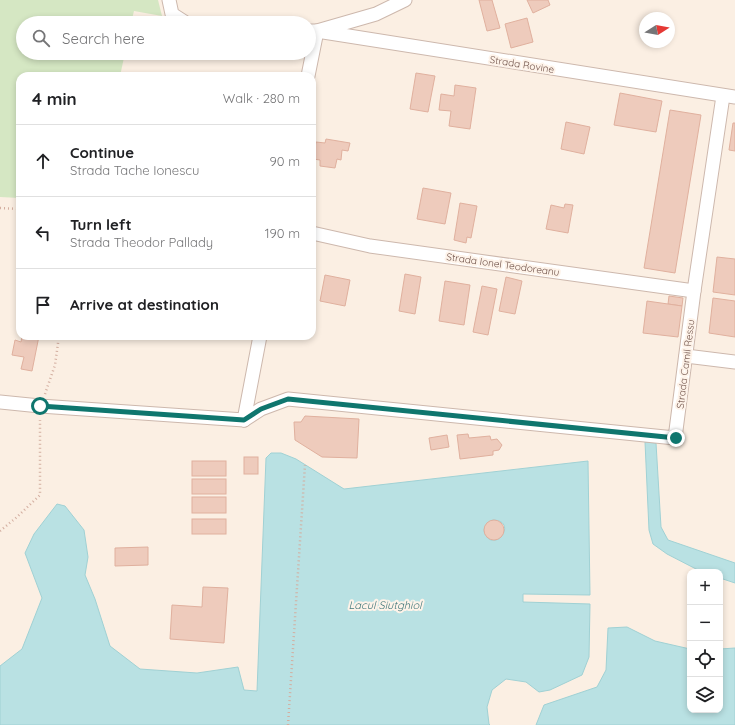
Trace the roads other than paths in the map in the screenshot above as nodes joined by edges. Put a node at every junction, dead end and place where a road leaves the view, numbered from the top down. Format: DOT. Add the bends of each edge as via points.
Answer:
graph roads {
  1 [pos="169,0"];
  2 [pos="405,0"];
  3 [pos="175,16"];
  4 [pos="316,30"];
  5 [pos="316,31"];
  6 [pos="310,60"];
  7 [pos="308,72"];
  8 [pos="729,97"];
  9 [pos="316,234"];
  10 [pos="694,291"];
  11 [pos="259,340"];
  12 [pos="686,356"];
  13 [pos="735,362"];
  14 [pos="0,402"];
  15 [pos="244,420"];
  1 -- 3 [label="street" via="172,14"];
  2 -- 4 [label="street" via="376,14"];
  5 -- 8 [label="street, Strada Rovine"];
  6 -- 7 [label="street"];
  8 -- 10 [label="street, Strada Camil Ressu"];
  9 -- 10 [label="street, Strada Ionel Teodoreanu" via="370,246"];
  10 -- 12 [label="street, Strada Camil Ressu"];
  11 -- 15 [label="street"];
  12 -- 13 [label="street"];
  12 -- 15 [label="street, Strada Camil Ressu" via="676,438 288,399 261,409"];
  14 -- 15 [label="street"];
}
